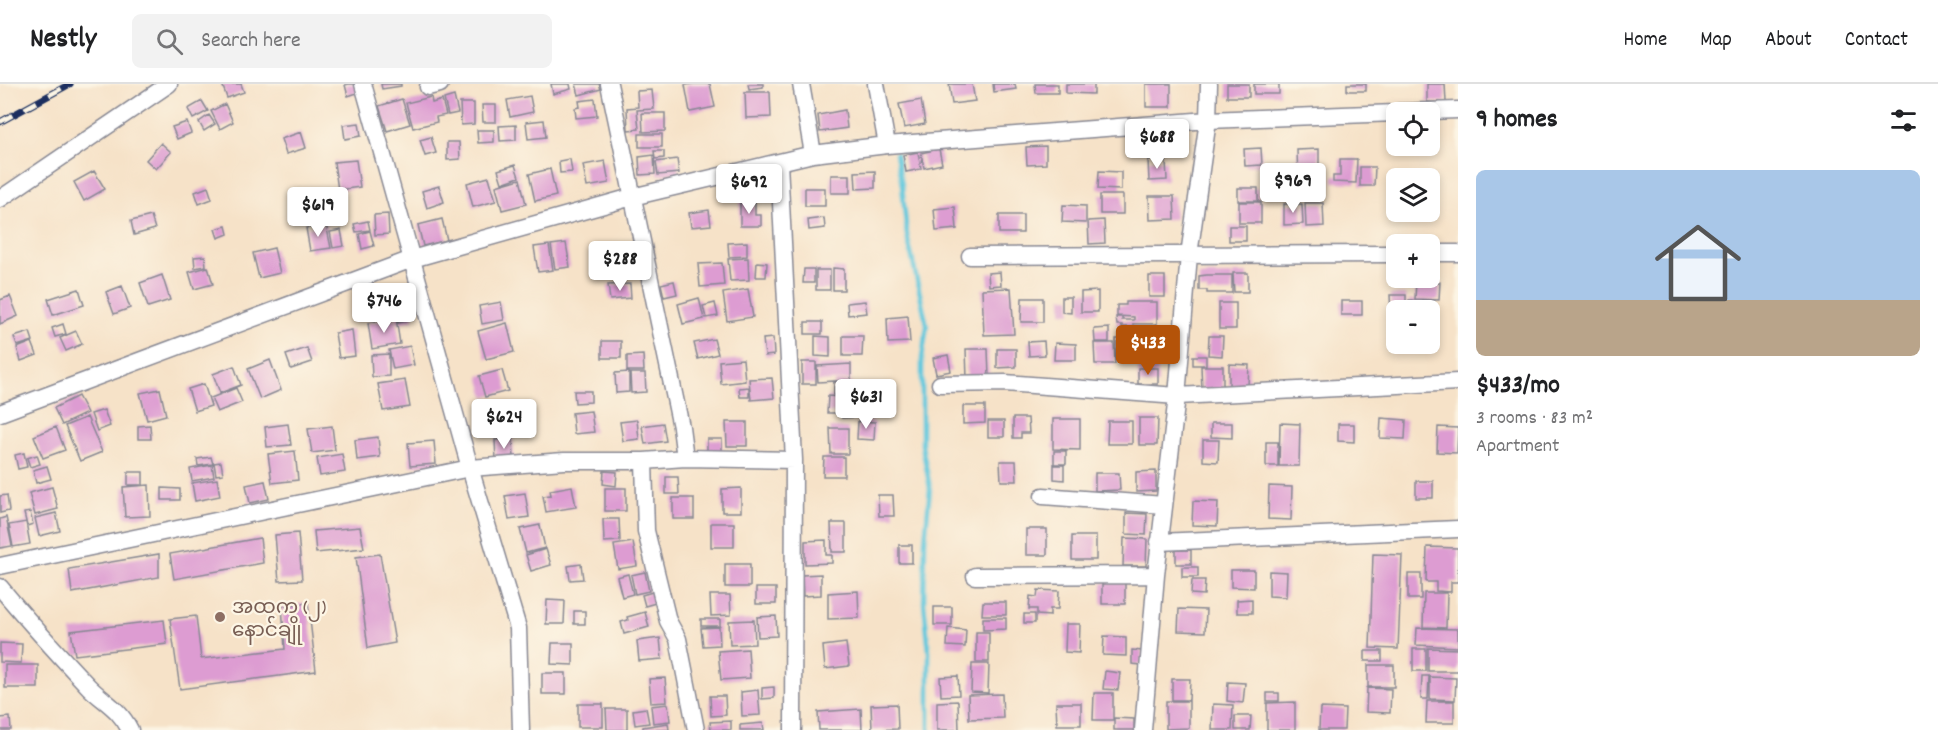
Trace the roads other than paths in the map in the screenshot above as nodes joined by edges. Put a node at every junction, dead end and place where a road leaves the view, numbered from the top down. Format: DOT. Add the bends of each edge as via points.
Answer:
graph roads {
  1 [pos="170,84"];
  2 [pos="363,84"];
  3 [pos="609,84"];
  4 [pos="801,84"];
  5 [pos="876,84"];
  6 [pos="1209,84"];
  7 [pos="1458,110"];
  8 [pos="1440,111"];
  9 [pos="1386,112"];
  10 [pos="1208,120"];
  11 [pos="887,145"];
  12 [pos="813,154"];
  13 [pos="779,163"];
  14 [pos="632,196"];
  15 [pos="0,199"];
  16 [pos="1440,253"];
  17 [pos="1458,253"];
  18 [pos="1386,254"];
  19 [pos="1189,255"];
  20 [pos="970,256"];
  21 [pos="412,259"];
  22 [pos="1458,382"];
  23 [pos="940,384"];
  24 [pos="1177,396"];
  25 [pos="0,413"];
  26 [pos="685,458"];
  27 [pos="644,460"];
  28 [pos="794,460"];
  29 [pos="470,468"];
  30 [pos="1043,496"];
  31 [pos="1164,505"];
  32 [pos="1458,529"];
  33 [pos="1159,542"];
  34 [pos="0,566"];
  35 [pos="1156,574"];
  36 [pos="975,576"];
  37 [pos="0,587"];
  38 [pos="130,730"];
  39 [pos="522,730"];
  40 [pos="696,730"];
  41 [pos="793,730"];
  42 [pos="1143,730"];
  1 -- 15 [label="street"];
  2 -- 21 [label="street"];
  3 -- 14 [label="street"];
  4 -- 12 [label="street"];
  5 -- 11 [label="street"];
  6 -- 10 [label="street"];
  7 -- 8 [label="street"];
  9 -- 10 [label="street"];
  10 -- 11 [label="street"];
  10 -- 19 [label="street"];
  11 -- 12 [label="street"];
  12 -- 13 [label="street"];
  13 -- 14 [label="street"];
  13 -- 28 [label="street"];
  14 -- 21 [label="street"];
  14 -- 26 [label="street"];
  16 -- 17 [label="street"];
  18 -- 19 [label="street"];
  19 -- 20 [label="street"];
  19 -- 24 [label="street"];
  21 -- 25 [label="street"];
  21 -- 29 [label="street"];
  22 -- 24 [label="street"];
  23 -- 24 [label="street" via="1005,383"];
  24 -- 31 [label="street"];
  26 -- 27 [label="street"];
  26 -- 28 [label="street"];
  27 -- 29 [label="street" via="564,460"];
  27 -- 40 [label="street" via="646,531 668,621 678,639"];
  28 -- 41 [label="street"];
  29 -- 34 [label="street"];
  29 -- 39 [label="street" via="518,628"];
  30 -- 31 [label="street"];
  31 -- 33 [label="street"];
  32 -- 33 [label="street"];
  33 -- 35 [label="street"];
  35 -- 36 [label="street"];
  35 -- 42 [label="street"];
  37 -- 38 [label="street" via="92,689 123,715"];
}
